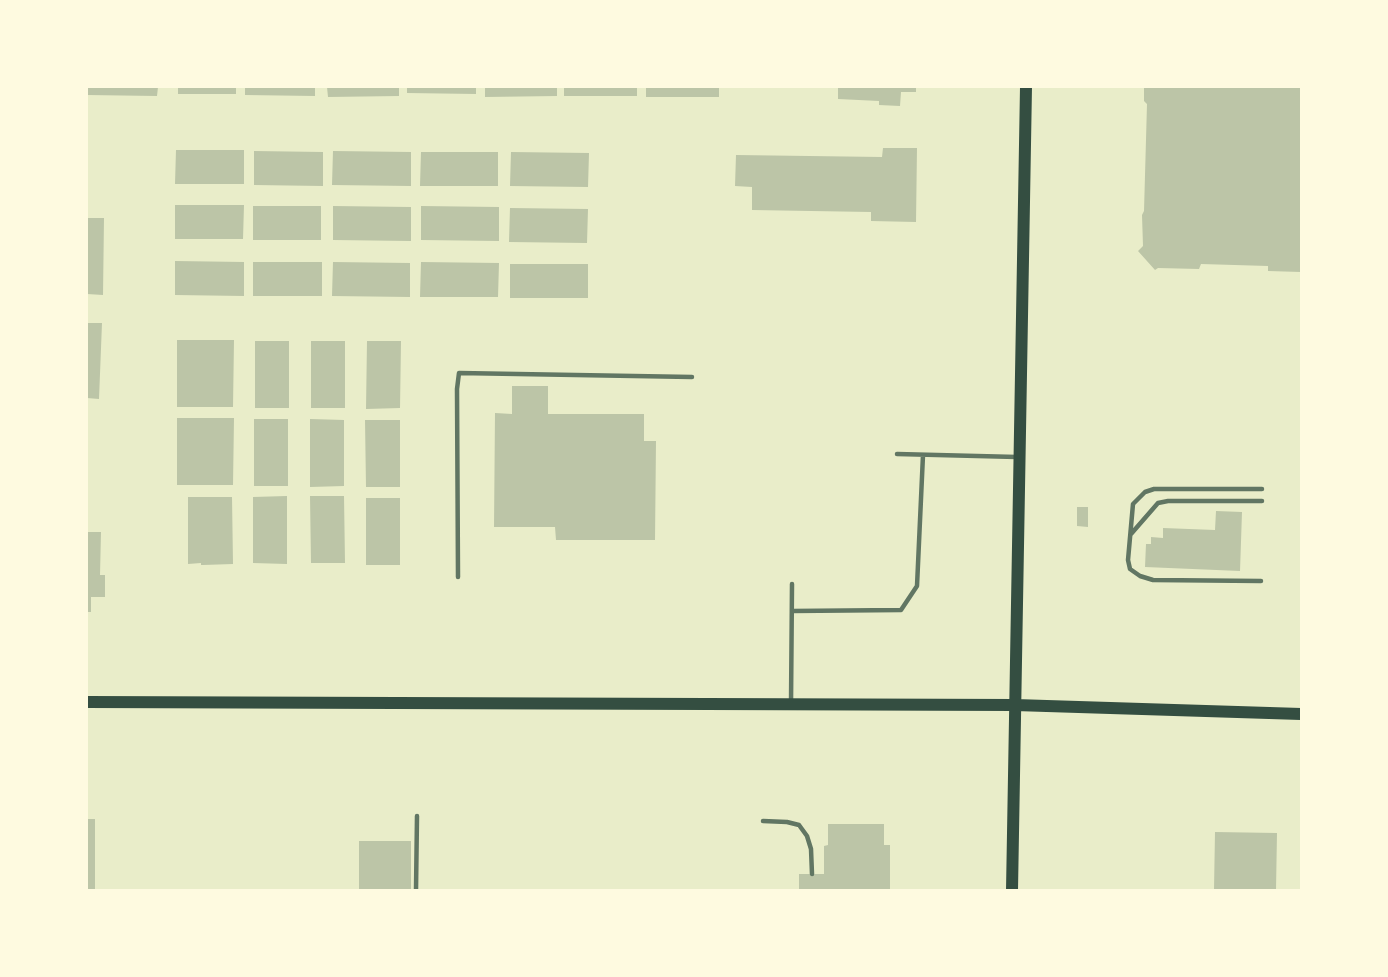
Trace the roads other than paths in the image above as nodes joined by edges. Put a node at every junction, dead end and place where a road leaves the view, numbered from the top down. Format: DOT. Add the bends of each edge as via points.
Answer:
graph roads {
  1 [pos="1026,87"];
  2 [pos="692,376"];
  3 [pos="897,454"];
  4 [pos="923,455"];
  5 [pos="1019,457"];
  6 [pos="1262,489"];
  7 [pos="1262,501"];
  8 [pos="1131,534"];
  9 [pos="458,577"];
  10 [pos="1261,581"];
  11 [pos="792,584"];
  12 [pos="792,610"];
  13 [pos="87,702"];
  14 [pos="790,704"];
  15 [pos="1015,705"];
  16 [pos="1301,714"];
  17 [pos="417,816"];
  18 [pos="763,821"];
  19 [pos="812,874"];
  20 [pos="416,890"];
  21 [pos="1012,890"];
  1 -- 5 [label="main road"];
  2 -- 9 [label="lane" via="459,372"];
  3 -- 4 [label="lane"];
  4 -- 5 [label="lane"];
  4 -- 12 [label="lane" via="917,586 901,610"];
  5 -- 15 [label="main road"];
  6 -- 8 [label="lane" via="1145,492 1133,504"];
  7 -- 8 [label="lane" via="1158,503"];
  8 -- 10 [label="lane" via="1128,560 1130,569 1140,576 1153,580"];
  11 -- 12 [label="lane"];
  12 -- 14 [label="lane"];
  13 -- 14 [label="main road"];
  14 -- 15 [label="main road"];
  15 -- 16 [label="main road"];
  15 -- 21 [label="main road"];
  17 -- 20 [label="lane"];
  18 -- 19 [label="lane" via="799,825 811,849"];
}
